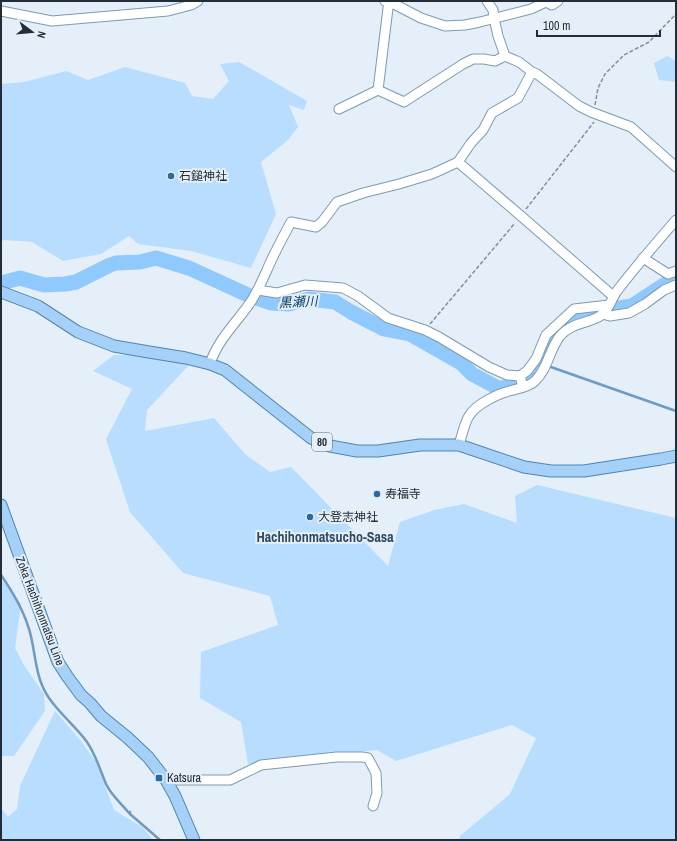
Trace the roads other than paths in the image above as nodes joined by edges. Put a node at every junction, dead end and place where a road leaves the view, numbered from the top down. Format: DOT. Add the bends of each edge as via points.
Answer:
graph roads {
  1 [pos="198,1"];
  2 [pos="487,1"];
  3 [pos="558,1"];
  4 [pos="547,2"];
  5 [pos="393,3"];
  6 [pos="1,11"];
  7 [pos="494,18"];
  8 [pos="505,56"];
  9 [pos="532,72"];
  10 [pos="378,90"];
  11 [pos="339,109"];
  12 [pos="458,162"];
  13 [pos="676,167"];
  14 [pos="676,220"];
  15 [pos="643,258"];
  16 [pos="673,274"];
  17 [pos="676,285"];
  18 [pos="1,292"];
  19 [pos="255,295"];
  20 [pos="611,300"];
  21 [pos="602,314"];
  22 [pos="210,364"];
  23 [pos="521,382"];
  24 [pos="459,445"];
  25 [pos="676,456"];
  26 [pos="1,505"];
  27 [pos="166,780"];
  28 [pos="373,806"];
  29 [pos="194,840"];
  1 -- 6 [label="street" via="191,6 168,10 52,22"];
  2 -- 7 [label="street" via="494,10"];
  3 -- 4 [label="street" via="552,5"];
  4 -- 7 [label="street" via="531,9"];
  5 -- 7 [label="street" via="421,18 445,26 465,25"];
  5 -- 10 [label="street" via="388,8"];
  7 -- 8 [label="street"];
  8 -- 9 [label="street"];
  8 -- 10 [label="street" via="495,61 473,59 404,102"];
  9 -- 12 [label="street" via="518,98 492,113 483,130"];
  9 -- 13 [label="street" via="579,106 631,127"];
  10 -- 11 [label="street"];
  12 -- 19 [label="street" via="432,174 337,202 316,227 291,222"];
  12 -- 20 [label="street"];
  14 -- 15 [label="street"];
  15 -- 16 [label="street"];
  15 -- 20 [label="street"];
  17 -- 21 [label="street" via="629,313 610,316"];
  18 -- 22 [label="main road, 80" via="38,306 78,332 114,346"];
  19 -- 22 [label="street" via="212,355"];
  19 -- 23 [label="street" via="276,293 305,285 343,288 388,318 425,330 489,367"];
  20 -- 21 [label="street"];
  20 -- 23 [label="street" via="574,309 546,335"];
  21 -- 23 [label="street" via="569,328 560,337 544,370 534,382"];
  22 -- 24 [label="main road, 80" via="225,370 311,438 330,446 357,451 378,451 420,445"];
  23 -- 24 [label="street" via="480,405 468,416"];
  24 -- 25 [label="main road, 80" via="524,468 551,471 584,471"];
  26 -- 27 [label="main road, Zoka Hachihonmatsu Line" via="58,662 81,696 148,757"];
  27 -- 28 [label="street" via="230,780 261,765 362,757 368,758 376,773"];
  27 -- 29 [label="main road, Zoka Hachihonmatsu Line"];
}
